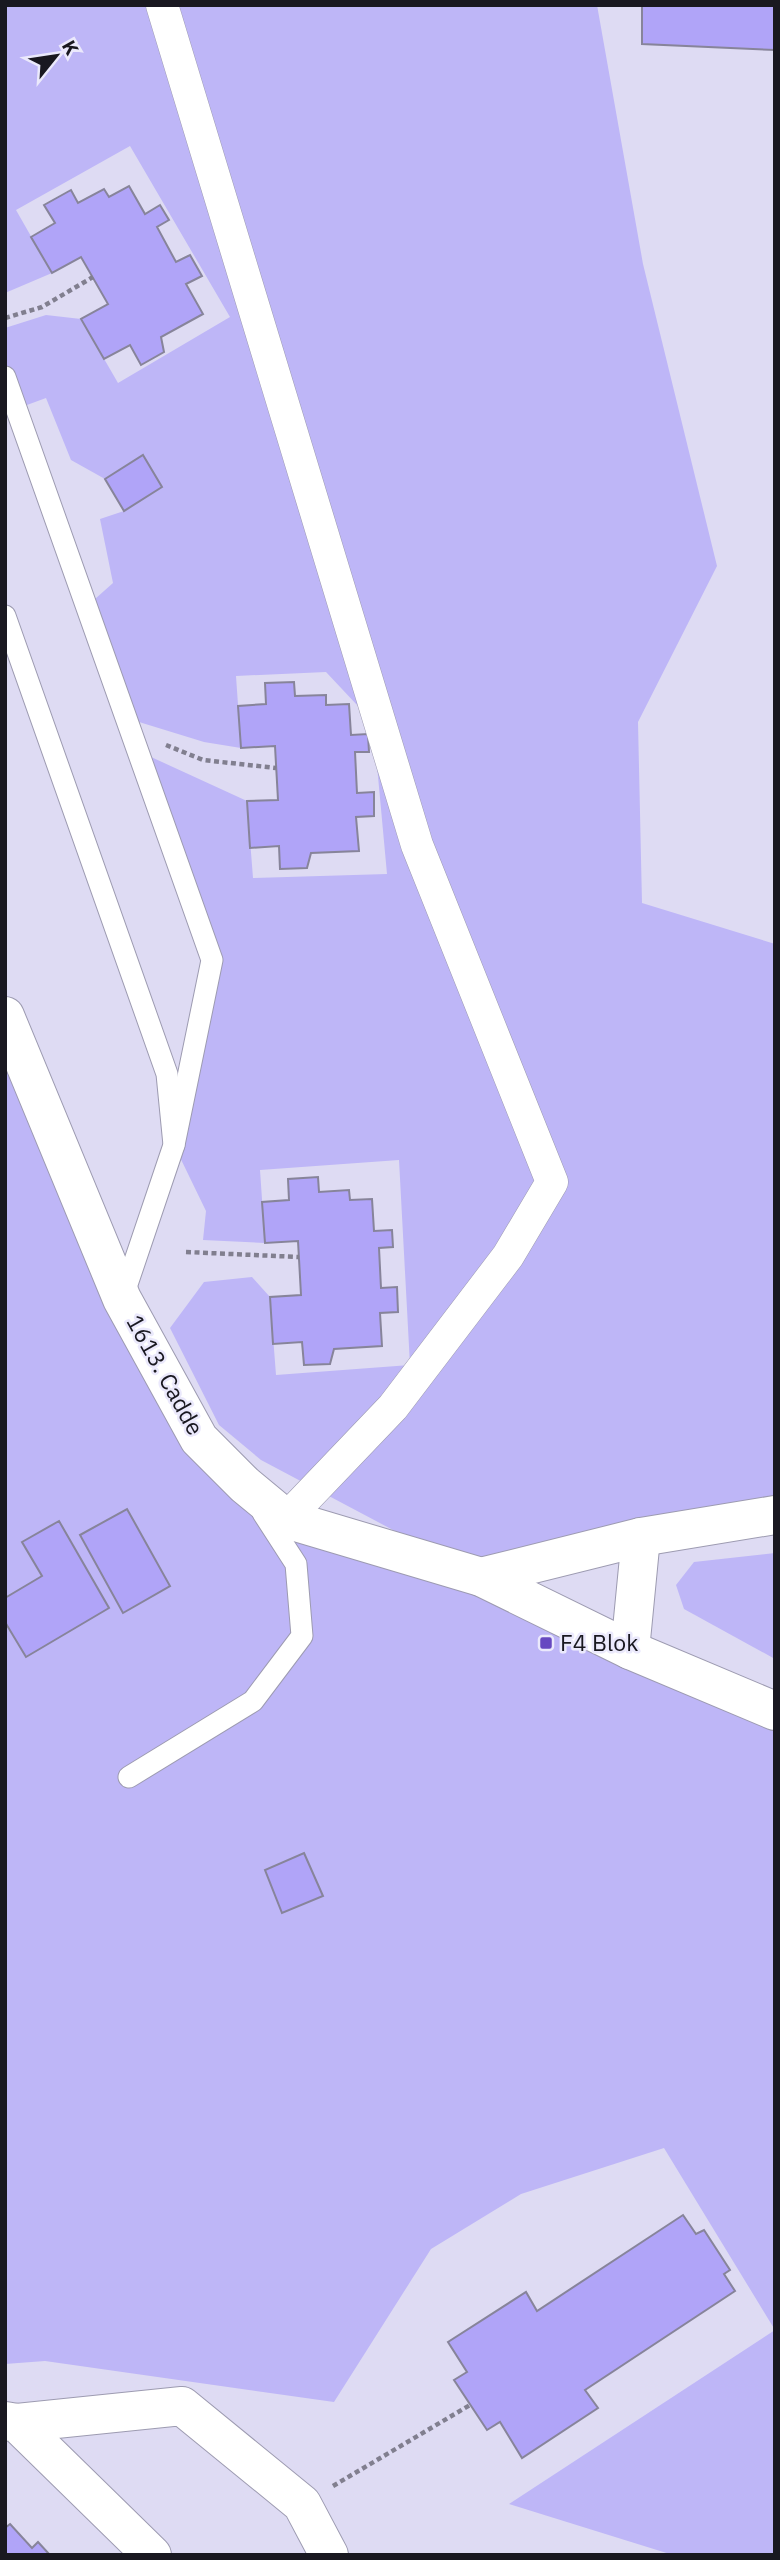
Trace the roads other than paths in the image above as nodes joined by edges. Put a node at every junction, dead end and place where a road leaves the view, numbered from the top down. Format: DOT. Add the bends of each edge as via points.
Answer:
graph roads {
  1 [pos="162,5"];
  2 [pos="5,377"];
  3 [pos="5,616"];
  4 [pos="5,1016"];
  5 [pos="174,1145"];
  6 [pos="122,1299"];
  7 [pos="245,1485"];
  8 [pos="775,1515"];
  9 [pos="286,1519"];
  10 [pos="641,1537"];
  11 [pos="481,1577"];
  12 [pos="630,1650"];
  13 [pos="775,1711"];
  14 [pos="129,1777"];
  15 [pos="11,2422"];
  16 [pos="152,2555"];
  17 [pos="329,2555"];
  1 -- 9 [label="street" via="417,845 552,1182 508,1256 393,1407"];
  2 -- 5 [label="lane" via="212,960"];
  3 -- 5 [label="lane" via="167,1074"];
  4 -- 6 [label="street, 1613. Cadde"];
  5 -- 6 [label="lane"];
  6 -- 7 [label="street, 1613. Cadde" via="199,1438"];
  7 -- 9 [label="street, 1613. Cadde"];
  7 -- 14 [label="lane" via="296,1564 302,1636 253,1701"];
  8 -- 10 [label="street"];
  9 -- 11 [label="street, 1613. Cadde"];
  10 -- 11 [label="street"];
  10 -- 12 [label="street"];
  11 -- 12 [label="street, 1613. Cadde"];
  12 -- 13 [label="street, 1613. Cadde"];
  15 -- 16 [label="street"];
  15 -- 17 [label="street" via="182,2406 302,2504"];
}
